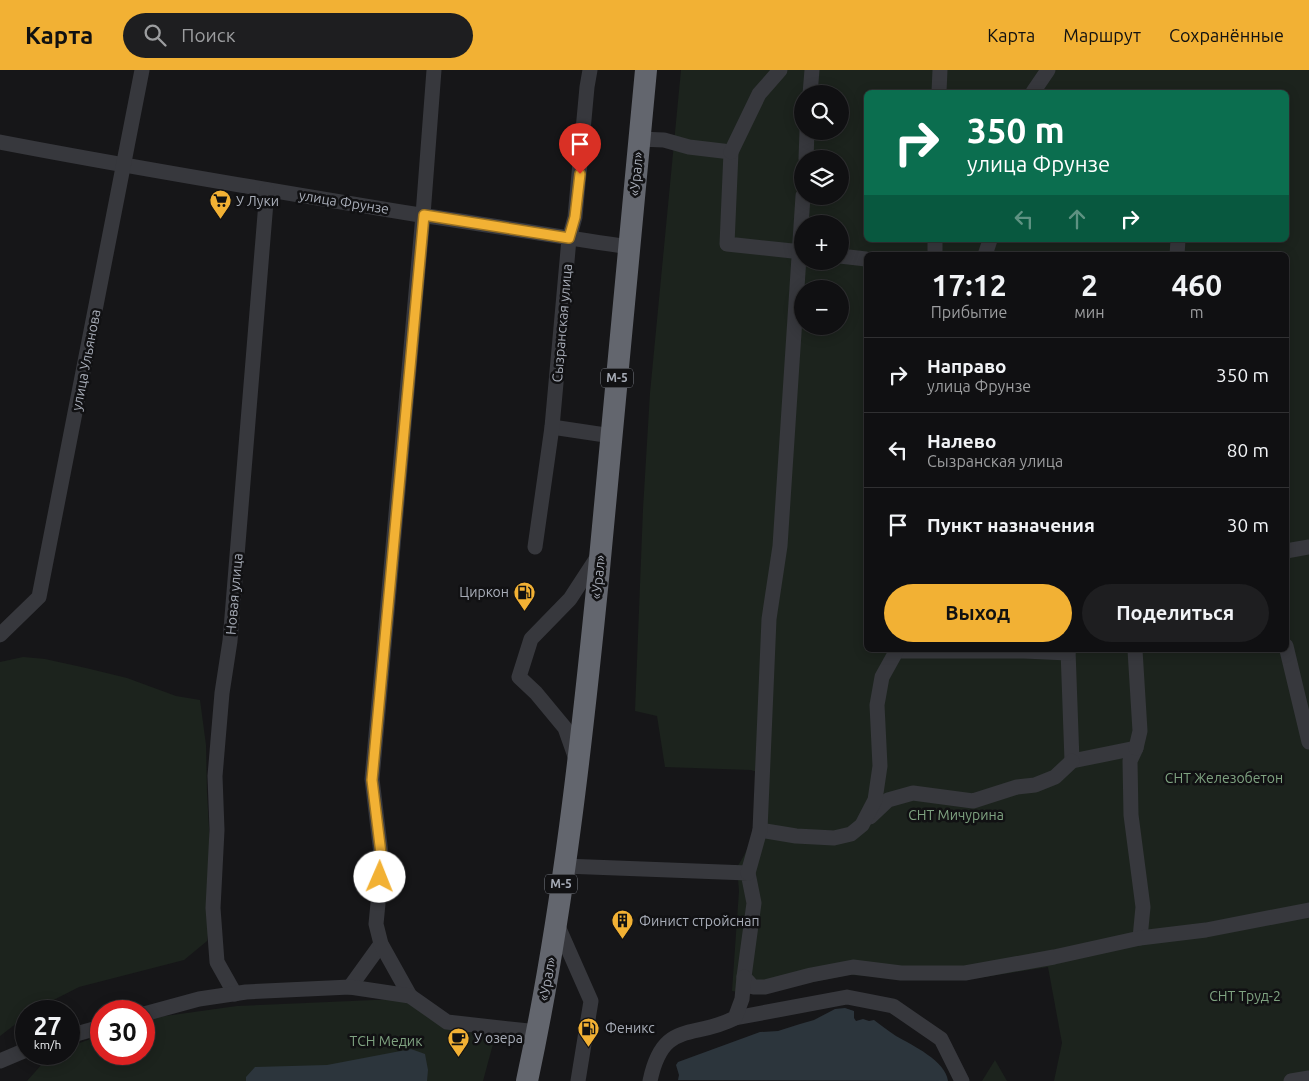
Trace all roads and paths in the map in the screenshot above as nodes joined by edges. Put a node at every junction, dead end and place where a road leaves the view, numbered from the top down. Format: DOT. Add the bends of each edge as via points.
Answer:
graph roads {
  1 [pos="142,70"];
  2 [pos="434,70"];
  3 [pos="590,70"];
  4 [pos="646,70"];
  5 [pos="780,70"];
  6 [pos="812,70"];
  7 [pos="940,70"];
  8 [pos="1048,70"];
  9 [pos="811,85"];
  10 [pos="939,90"];
  11 [pos="1034,90"];
  12 [pos="639,139"];
  13 [pos="0,142"];
  14 [pos="731,152"];
  15 [pos="124,166"];
  16 [pos="267,190"];
  17 [pos="424,215"];
  18 [pos="569,238"];
  19 [pos="629,246"];
  20 [pos="794,251"];
  21 [pos="849,257"];
  22 [pos="864,259"];
  23 [pos="800,270"];
  24 [pos="552,427"];
  25 [pos="612,436"];
  26 [pos="536,547"];
  27 [pos="1309,547"];
  28 [pos="1289,550"];
  29 [pos="601,552"];
  30 [pos="0,636"];
  31 [pos="895,652"];
  32 [pos="1068,652"];
  33 [pos="1135,652"];
  34 [pos="1287,652"];
  35 [pos="1309,742"];
  36 [pos="1136,748"];
  37 [pos="1072,761"];
  38 [pos="578,762"];
  39 [pos="862,825"];
  40 [pos="760,830"];
  41 [pos="564,866"];
  42 [pos="748,873"];
  43 [pos="1309,910"];
  44 [pos="556,921"];
  45 [pos="1140,938"];
  46 [pos="381,944"];
  47 [pos="744,977"];
  48 [pos="350,987"];
  49 [pos="234,994"];
  50 [pos="410,996"];
  51 [pos="155,1011"];
  52 [pos="735,1018"];
  53 [pos="538,1032"];
  54 [pos="15,1055"];
  55 [pos="0,1061"];
  56 [pos="1309,1078"];
  57 [pos="527,1081"];
  58 [pos="578,1081"];
  59 [pos="650,1081"];
  60 [pos="962,1081"];
  61 [pos="1291,1081"];
  1 -- 15 [label="street, улица Ульянова"];
  2 -- 17 [label="street"];
  3 -- 18 [label="street, Сызранская улица" via="575,217"];
  4 -- 12 [label="highway, «Урал» / М-5"];
  5 -- 14 [label="street" via="759,94"];
  6 -- 9 [label="street"];
  7 -- 10 [label="street"];
  8 -- 11 [label="street"];
  12 -- 14 [label="street" via="664,140"];
  12 -- 19 [label="highway, «Урал» / М-5"];
  13 -- 15 [label="street, улица Фрунзе"];
  14 -- 20 [label="street" via="727,244"];
  15 -- 16 [label="street, улица Фрунзе"];
  15 -- 30 [label="street, улица Ульянова" via="38,597"];
  16 -- 17 [label="street, улица Фрунзе"];
  16 -- 49 [label="street, Новая улица" via="230,641 215,776 215,938 218,962"];
  17 -- 18 [label="street, улица Фрунзе"];
  17 -- 46 [label="street" via="372,780 382,862 376,924"];
  18 -- 19 [label="street, улица Фрунзе"];
  18 -- 24 [label="street, Сызранская улица"];
  19 -- 25 [label="highway, «Урал» / М-5"];
  21 -- 22 [label="street"];
  23 -- 40 [label="street" via="780,546 769,619"];
  24 -- 25 [label="street"];
  24 -- 26 [label="street, Сызранская улица"];
  25 -- 29 [label="highway, «Урал» / М-5"];
  27 -- 28 [label="street"];
  29 -- 38 [label="highway, «Урал» / М-5"];
  29 -- 38 [label="street" via="570,599 531,638 519,678 565,728"];
  31 -- 39 [label="street" via="882,677 877,705 880,766 875,800"];
  32 -- 37 [label="street"];
  33 -- 36 [label="street" via="1140,731"];
  34 -- 35 [label="street"];
  36 -- 37 [label="street"];
  36 -- 45 [label="street" via="1130,761 1130,815 1143,907"];
  37 -- 39 [label="street" via="1055,777 1036,785 1017,787 973,801 913,793 888,800"];
  38 -- 41 [label="highway, «Урал» / М-5"];
  39 -- 40 [label="street" via="851,834 834,838"];
  40 -- 42 [label="street"];
  41 -- 42 [label="street"];
  41 -- 44 [label="highway, «Урал» / М-5"];
  42 -- 47 [label="street" via="754,903"];
  43 -- 45 [label="street" via="1206,930"];
  44 -- 53 [label="highway, «Урал» / М-5"];
  44 -- 58 [label="street" via="591,1001"];
  45 -- 47 [label="street" via="965,974 852,968 765,987 753,987"];
  46 -- 48 [label="street"];
  46 -- 50 [label="street"];
  47 -- 52 [label="street" via="742,999"];
  48 -- 49 [label="street"];
  48 -- 50 [label="street"];
  49 -- 51 [label="street"];
  50 -- 53 [label="street" via="447,1022"];
  52 -- 59 [label="street" via="721,1025 687,1031 667,1041"];
  52 -- 60 [label="street" via="847,997 893,1006 941,1039"];
  53 -- 57 [label="highway, «Урал» / М-5"];
  54 -- 55 [label="street"];
  56 -- 61 [label="street"];
}
